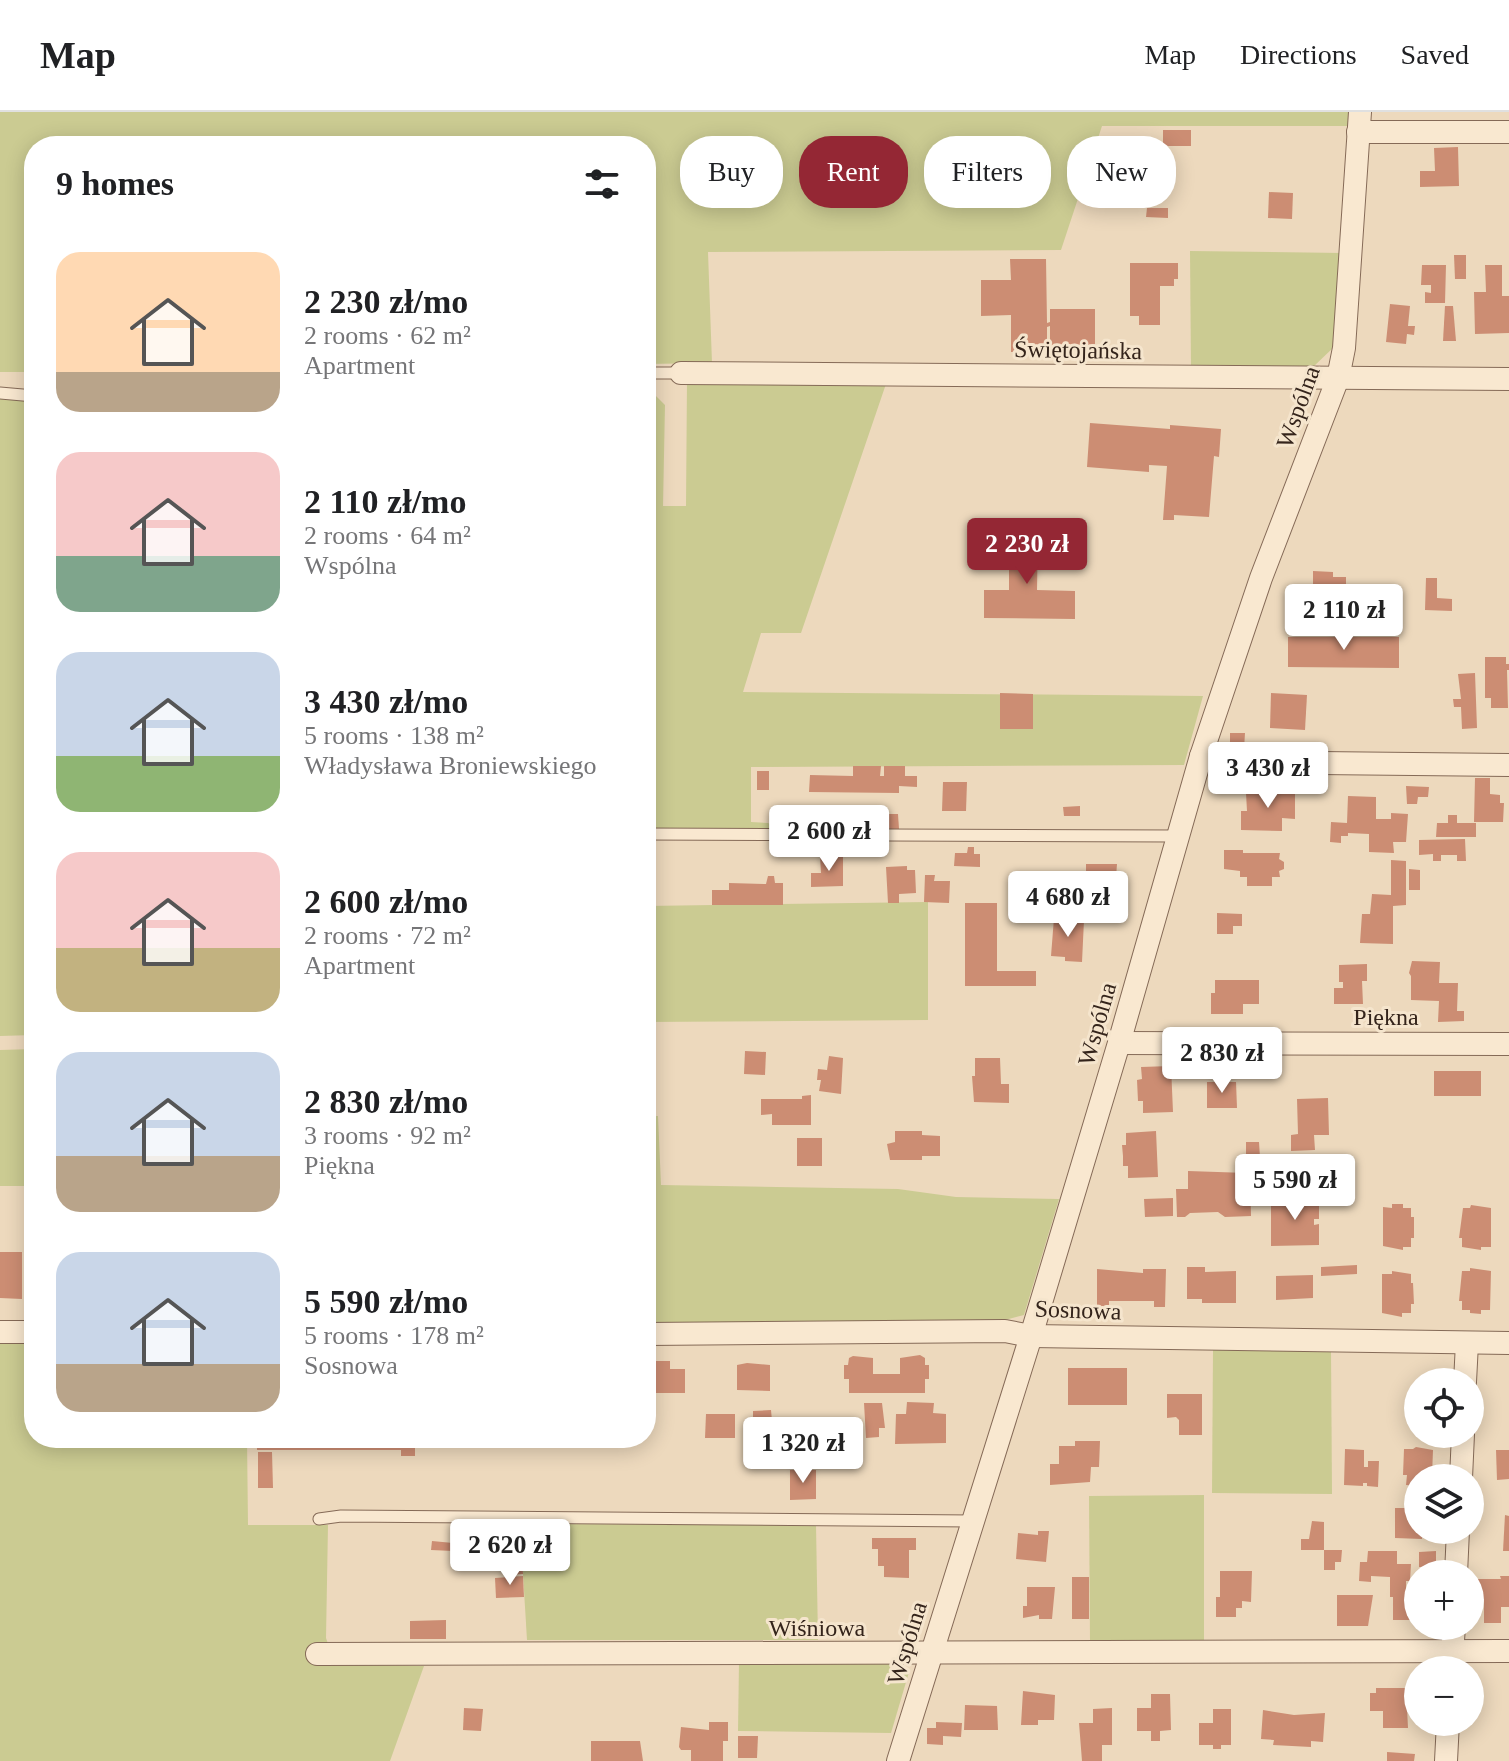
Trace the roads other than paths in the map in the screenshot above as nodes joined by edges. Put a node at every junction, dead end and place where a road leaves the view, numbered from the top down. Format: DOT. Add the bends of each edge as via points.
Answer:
graph roads {
  1 [pos="1359,122"];
  2 [pos="1509,132"];
  3 [pos="656,373"];
  4 [pos="681,373"];
  5 [pos="1338,378"];
  6 [pos="1509,379"];
  7 [pos="0,393"];
  8 [pos="24,395"];
  9 [pos="1201,756"];
  10 [pos="1509,765"];
  11 [pos="656,834"];
  12 [pos="1176,836"];
  13 [pos="1119,1043"];
  14 [pos="1509,1044"];
  15 [pos="0,1332"];
  16 [pos="24,1332"];
  17 [pos="656,1334"];
  18 [pos="1031,1336"];
  19 [pos="1467,1343"];
  20 [pos="1509,1343"];
  21 [pos="1466,1368"];
  22 [pos="319,1519"];
  23 [pos="972,1521"];
  24 [pos="1509,1651"];
  25 [pos="317,1654"];
  26 [pos="930,1654"];
  27 [pos="1477,1656"];
  28 [pos="1404,1659"];
  29 [pos="1447,1736"];
  30 [pos="898,1761"];
  31 [pos="1446,1761"];
  1 -- 2 [label="street"];
  1 -- 5 [label="street, Wspólna"];
  3 -- 4 [label="lane, Świętojańska"];
  4 -- 5 [label="street, Świętojańska"];
  5 -- 6 [label="street, Świętojańska"];
  5 -- 9 [label="street, Wspólna" via="1261,578"];
  7 -- 8 [label="lane"];
  9 -- 10 [label="street" via="1224,762"];
  9 -- 12 [label="street, Wspólna"];
  11 -- 12 [label="lane"];
  12 -- 13 [label="street, Wspólna"];
  13 -- 14 [label="street, Piękna"];
  13 -- 18 [label="street, Wspólna"];
  15 -- 16 [label="street"];
  17 -- 18 [label="street, Sosnowa" via="1005,1331"];
  18 -- 19 [label="street, Sosnowa"];
  18 -- 23 [label="street, Wspólna"];
  19 -- 20 [label="street, Sosnowa"];
  19 -- 21 [label="street"];
  22 -- 23 [label="lane"];
  23 -- 26 [label="street, Wspólna"];
  24 -- 27 [label="street, Wiśniowa"];
  25 -- 26 [label="street, Wiśniowa"];
  26 -- 28 [label="street, Wiśniowa"];
  26 -- 30 [label="street, Wspólna"];
  29 -- 31 [label="street"];
}
